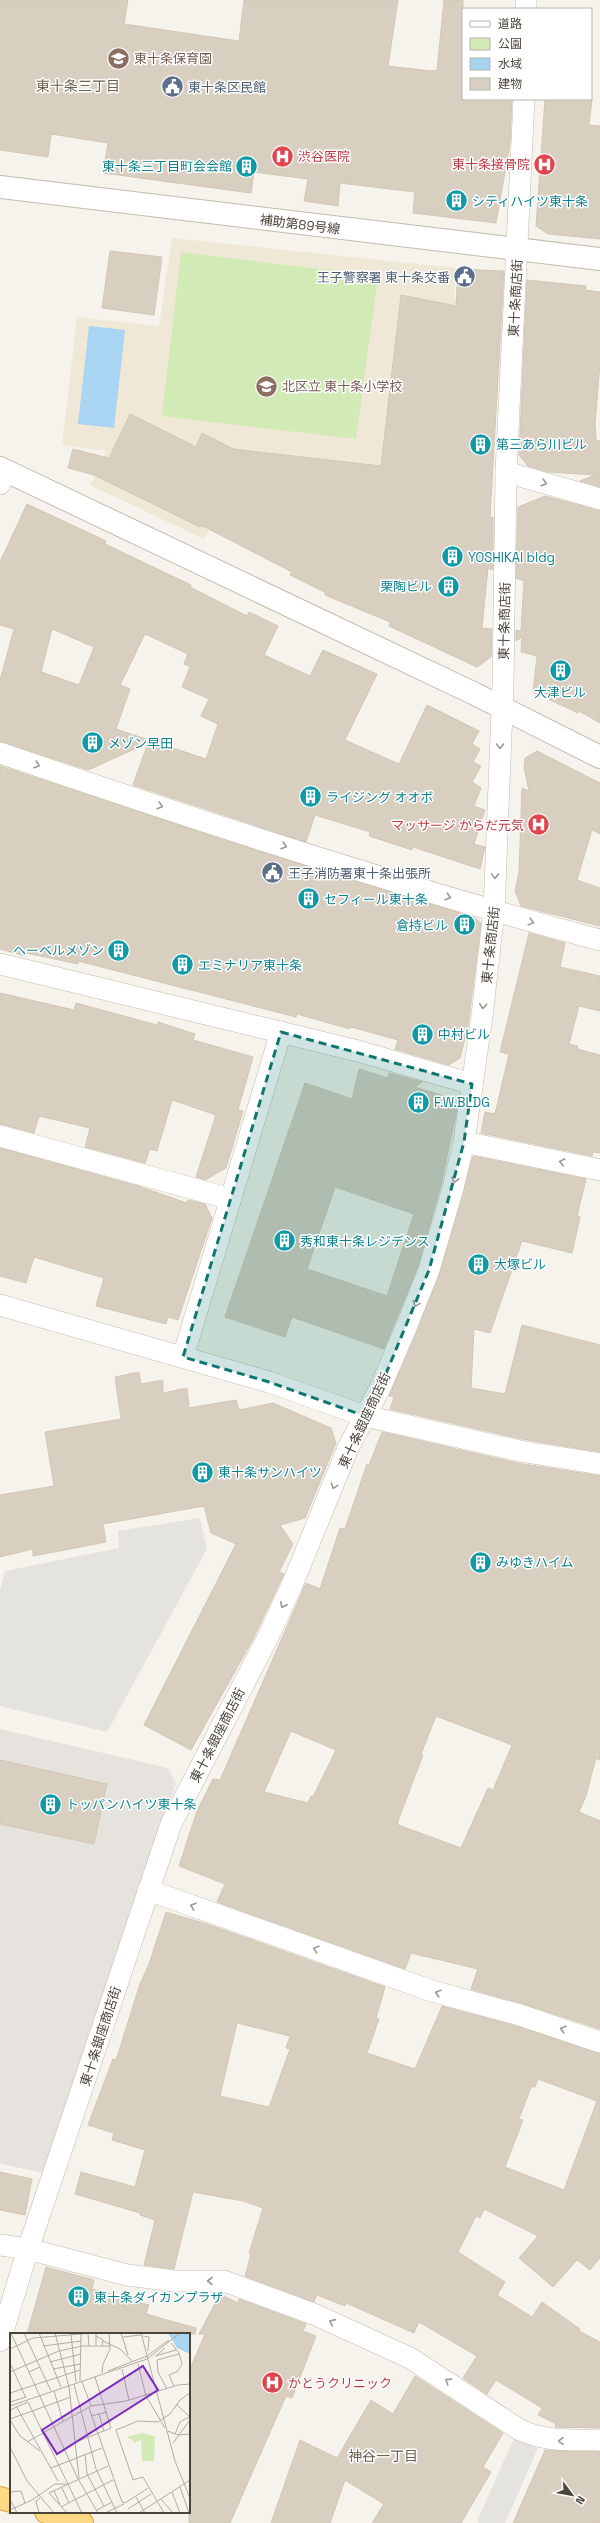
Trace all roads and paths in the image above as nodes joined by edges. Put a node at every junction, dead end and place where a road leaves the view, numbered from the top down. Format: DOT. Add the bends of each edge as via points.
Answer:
graph roads {
  1 [pos="524,100"];
  2 [pos="0,187"];
  3 [pos="517,250"];
  4 [pos="600,259"];
  5 [pos="506,472"];
  6 [pos="1,474"];
  7 [pos="600,499"];
  8 [pos="501,708"];
  9 [pos="0,753"];
  10 [pos="600,757"];
  11 [pos="494,912"];
  12 [pos="600,940"];
  13 [pos="0,964"];
  14 [pos="281,1032"];
  15 [pos="472,1084"];
  16 [pos="0,1136"];
  17 [pos="464,1142"];
  18 [pos="600,1170"];
  19 [pos="231,1199"];
  20 [pos="0,1305"];
  21 [pos="183,1358"];
  22 [pos="365,1416"];
  23 [pos="600,1464"];
  24 [pos="148,1890"];
  25 [pos="600,2042"];
  26 [pos="0,2245"];
  27 [pos="28,2249"];
  28 [pos="0,2341"];
  29 [pos="600,2440"];
  30 [pos="0,2498"];
  31 [pos="10,2501"];
  32 [pos="49,2513"];
  33 [pos="82,2523"];
  1 -- 3 [label="street, 東十条商店街"];
  2 -- 3 [label="street, 補助第89号線"];
  3 -- 4 [label="street, 補助第89号線"];
  3 -- 5 [label="street, 東十条商店街"];
  5 -- 7 [label="street, one-way"];
  5 -- 8 [label="street, 東十条商店街"];
  6 -- 8 [label="street"];
  8 -- 10 [label="street"];
  8 -- 11 [label="street, 東十条商店街, one-way"];
  9 -- 11 [label="street, one-way"];
  11 -- 12 [label="street, one-way"];
  11 -- 15 [label="street, 東十条商店街, one-way"];
  13 -- 14 [label="street"];
  14 -- 15 [label="street"];
  14 -- 19 [label="street"];
  15 -- 17 [label="street, 東十条商店街"];
  16 -- 19 [label="street"];
  18 -- 17 [label="street, one-way"];
  17 -- 22 [label="street, 東十条銀座商店街, one-way" via="429,1270 380,1388"];
  19 -- 21 [label="street"];
  20 -- 21 [label="street"];
  21 -- 22 [label="street" via="269,1382"];
  22 -- 23 [label="street" via="520,1451"];
  22 -- 24 [label="street, 東十条銀座商店街, one-way" via="348,1448 271,1631 171,1824"];
  25 -- 24 [label="street, one-way" via="520,2015 432,1991"];
  24 -- 27 [label="street, 東十条銀座商店街"];
  26 -- 27 [label="street"];
  27 -- 28 [label="street, 東十条銀座商店街"];
  29 -- 27 [label="street, one-way" via="554,2441 536,2438 410,2358 316,2315 224,2282 174,2281 127,2275"];
  30 -- 31 [label="highway"];
  32 -- 33 [label="highway"];
}
